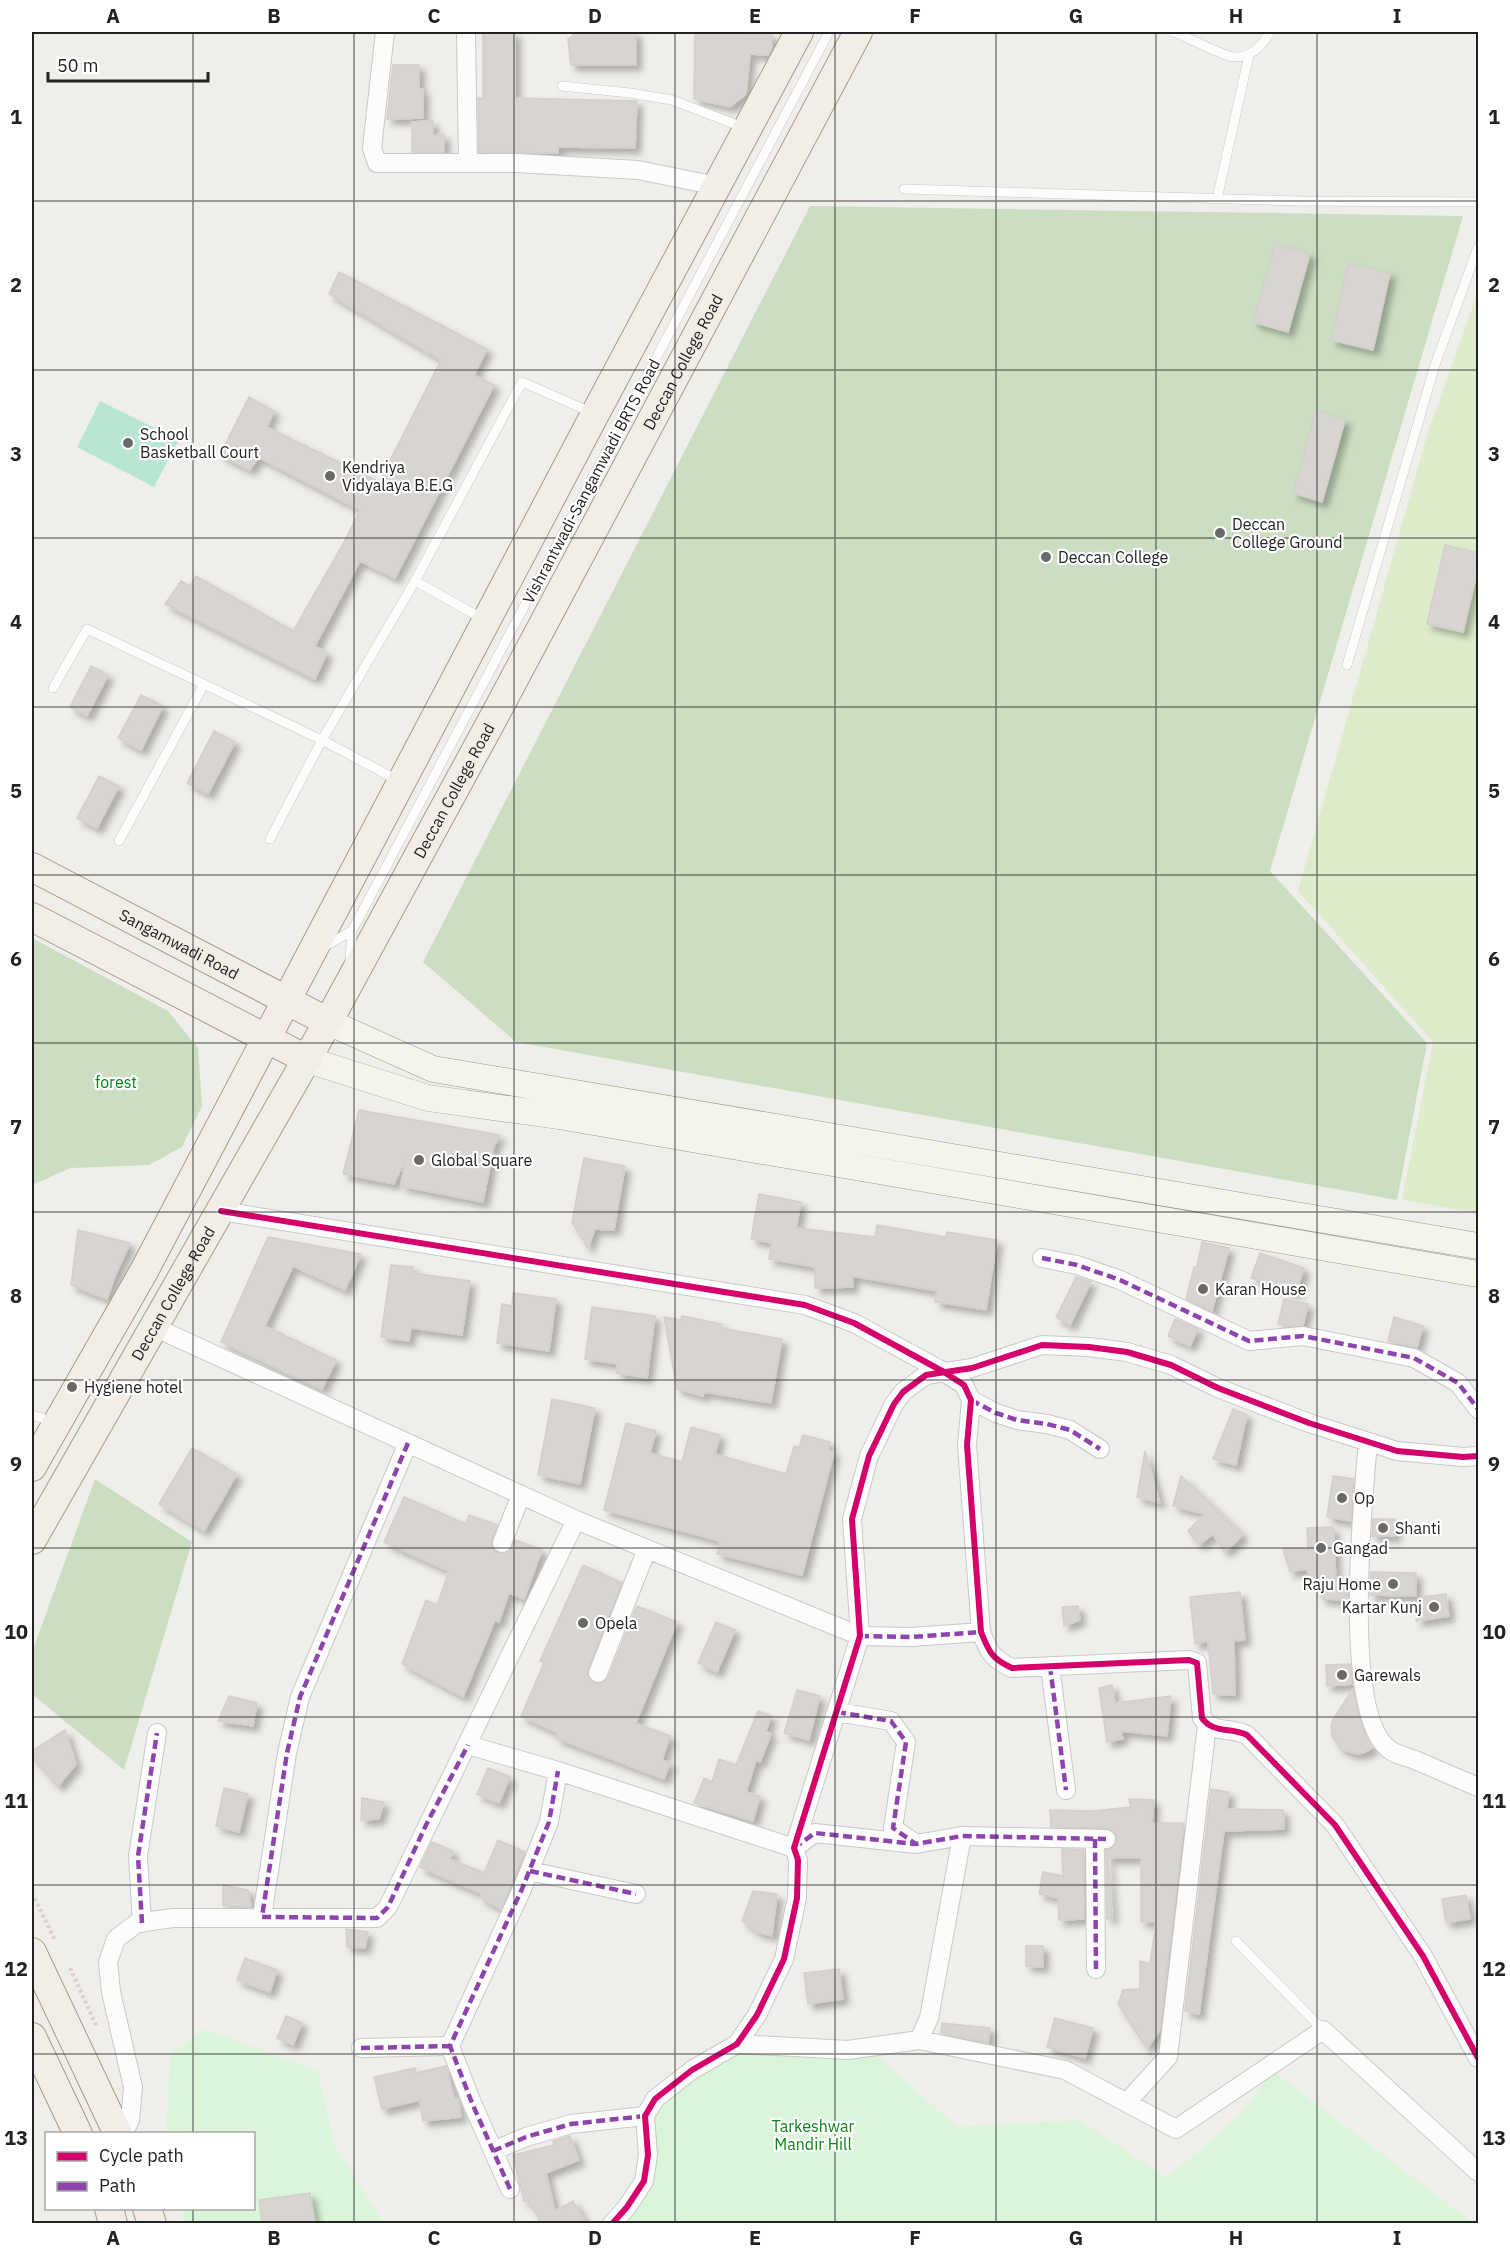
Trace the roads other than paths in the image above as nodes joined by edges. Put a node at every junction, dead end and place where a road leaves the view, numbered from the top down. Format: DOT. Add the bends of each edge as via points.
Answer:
graph roads {
  1 [pos="385,32"];
  2 [pos="466,32"];
  3 [pos="829,32"];
  4 [pos="858,32"];
  5 [pos="1174,32"];
  6 [pos="1270,32"];
  7 [pos="789,38"];
  8 [pos="1249,55"];
  9 [pos="562,86"];
  10 [pos="747,129"];
  11 [pos="468,163"];
  12 [pos="717,186"];
  13 [pos="904,189"];
  14 [pos="1217,199"];
  15 [pos="1479,202"];
  16 [pos="1479,247"];
  17 [pos="595,414"];
  18 [pos="415,581"];
  19 [pos="486,621"];
  20 [pos="1347,665"];
  21 [pos="204,684"];
  22 [pos="53,688"];
  23 [pos="322,740"];
  24 [pos="401,782"];
  25 [pos="270,839"];
  26 [pos="119,842"];
  27 [pos="32,867"];
  28 [pos="32,917"];
  29 [pos="352,932"];
  30 [pos="311,954"];
  31 [pos="348,985"];
  32 [pos="287,1000"];
  33 [pos="328,1022"];
  34 [pos="266,1039"];
  35 [pos="308,1060"];
  36 [pos="221,1211"];
  37 [pos="1479,1246"];
  38 [pos="1042,1258"];
  39 [pos="1479,1274"];
  40 [pos="154,1327"];
  41 [pos="944,1371"];
  42 [pos="971,1400"];
  43 [pos="1479,1409"];
  44 [pos="44,1419"];
  45 [pos="1368,1442"];
  46 [pos="408,1443"];
  47 [pos="1100,1449"];
  48 [pos="1479,1456"];
  49 [pos="32,1467"];
  50 [pos="521,1495"];
  51 [pos="576,1520"];
  52 [pos="32,1540"];
  53 [pos="502,1543"];
  54 [pos="647,1549"];
  55 [pos="981,1632"];
  56 [pos="860,1636"];
  57 [pos="1050,1666"];
  58 [pos="598,1672"];
  59 [pos="837,1712"];
  60 [pos="1207,1725"];
  61 [pos="157,1733"];
  62 [pos="468,1745"];
  63 [pos="558,1771"];
  64 [pos="1479,1787"];
  65 [pos="1066,1790"];
  66 [pos="962,1836"];
  67 [pos="916,1844"];
  68 [pos="794,1848"];
  69 [pos="530,1870"];
  70 [pos="636,1894"];
  71 [pos="262,1917"];
  72 [pos="142,1923"];
  73 [pos="1236,1941"];
  74 [pos="32,1952"];
  75 [pos="1096,1969"];
  76 [pos="1323,2030"];
  77 [pos="32,2037"];
  78 [pos="919,2040"];
  79 [pos="737,2044"];
  80 [pos="450,2046"];
  81 [pos="361,2048"];
  82 [pos="1479,2058"];
  83 [pos="1127,2102"];
  84 [pos="645,2115"];
  85 [pos="78,2132"];
  86 [pos="118,2132"];
  87 [pos="124,2132"];
  88 [pos="493,2151"];
  89 [pos="1479,2172"];
  90 [pos="510,2189"];
  91 [pos="612,2223"];
  1 -- 11 [label="street" via="372,148 377,163"];
  2 -- 11 [label="street"];
  3 -- 29 [label="lane, Vishrantwadi-Sangamwadi BRTS Road"];
  4 -- 31 [label="main road, Deccan College Road"];
  5 -- 8 [label="lane" via="1233,58"];
  6 -- 8 [label="lane"];
  7 -- 10 [label="main road"];
  8 -- 14 [label="lane"];
  9 -- 10 [label="lane" via="672,100"];
  10 -- 12 [label="main road"];
  11 -- 12 [label="street" via="638,170"];
  12 -- 17 [label="main road"];
  13 -- 14 [label="lane"];
  14 -- 15 [label="lane"];
  16 -- 20 [label="lane" via="1435,365"];
  17 -- 18 [label="lane" via="522,382"];
  17 -- 19 [label="main road"];
  18 -- 19 [label="lane"];
  18 -- 23 [label="lane"];
  19 -- 24 [label="main road"];
  21 -- 22 [label="lane" via="87,629"];
  21 -- 23 [label="lane"];
  21 -- 26 [label="lane"];
  23 -- 24 [label="lane"];
  23 -- 25 [label="lane"];
  24 -- 30 [label="main road"];
  27 -- 32 [label="main road, Sangamwadi Road"];
  28 -- 34 [label="main road"];
  29 -- 30 [label="lane"];
  29 -- 31 [label="lane"];
  30 -- 32 [label="main road"];
  31 -- 33 [label="main road, Deccan College Road"];
  32 -- 33 [label="main road, Sangamwadi Road"];
  32 -- 34 [label="main road"];
  33 -- 35 [label="main road, Deccan College Road"];
  33 -- 37 [label="street" via="433,1069"];
  34 -- 35 [label="main road"];
  34 -- 44 [label="main road" via="144,1271"];
  35 -- 36 [label="main road, Deccan College Road"];
  35 -- 39 [label="street" via="428,1098 571,1118"];
  36 -- 40 [label="main road, Deccan College Road"];
  36 -- 41 [label="street" via="806,1305 854,1323"];
  38 -- 43 [label="street" via="1120,1280 1249,1341 1303,1336 1414,1358 1458,1383"];
  40 -- 46 [label="street"];
  40 -- 52 [label="main road, Deccan College Road"];
  41 -- 42 [label="street" via="964,1385"];
  41 -- 45 [label="street" via="972,1368 1042,1345 1127,1352 1171,1365 1218,1388"];
  41 -- 56 [label="street" via="926,1376 903,1392 869,1456 852,1519"];
  42 -- 47 [label="street" via="1017,1420 1070,1430"];
  42 -- 55 [label="street" via="967,1445"];
  44 -- 49 [label="main road"];
  45 -- 48 [label="street" via="1396,1451"];
  45 -- 64 [label="street" via="1358,1606 1363,1683 1375,1731 1389,1749"];
  46 -- 50 [label="street"];
  46 -- 71 [label="street" via="300,1697 287,1753"];
  50 -- 51 [label="street"];
  50 -- 53 [label="street"];
  51 -- 54 [label="street"];
  51 -- 62 [label="street"];
  54 -- 56 [label="street"];
  54 -- 58 [label="street"];
  55 -- 56 [label="street"];
  55 -- 57 [label="street" via="998,1662 1012,1668"];
  56 -- 59 [label="street"];
  57 -- 60 [label="street" via="1189,1660 1197,1663 1202,1718"];
  57 -- 65 [label="street"];
  59 -- 67 [label="street" via="891,1721 906,1742 893,1828"];
  59 -- 68 [label="street"];
  60 -- 82 [label="street" via="1248,1735 1335,1825 1424,1956"];
  60 -- 83 [label="street" via="1168,2057"];
  61 -- 72 [label="street" via="138,1856"];
  62 -- 63 [label="street"];
  62 -- 71 [label="street" via="388,1907 377,1918"];
  63 -- 68 [label="street"];
  63 -- 69 [label="street" via="549,1822"];
  66 -- 67 [label="street"];
  66 -- 75 [label="street" via="1100,1839"];
  66 -- 78 [label="street" via="929,2018"];
  67 -- 68 [label="street" via="815,1833"];
  68 -- 79 [label="street" via="798,1860 797,1898 784,1959 758,2015"];
  69 -- 70 [label="street"];
  69 -- 80 [label="street"];
  71 -- 72 [label="street" via="173,1918"];
  72 -- 87 [label="street" via="116,1939 108,1962 133,2087 130,2120"];
  73 -- 76 [label="lane"];
  74 -- 86 [label="main road"];
  76 -- 83 [label="street" via="1176,2129"];
  76 -- 89 [label="street"];
  77 -- 85 [label="main road"];
  78 -- 79 [label="street" via="848,2050"];
  78 -- 83 [label="street" via="1065,2070"];
  79 -- 84 [label="street" via="692,2070 655,2099"];
  80 -- 81 [label="street"];
  80 -- 88 [label="street"];
  84 -- 88 [label="street" via="571,2124"];
  84 -- 91 [label="street" via="648,2155 644,2181"];
  88 -- 90 [label="street"];
}
